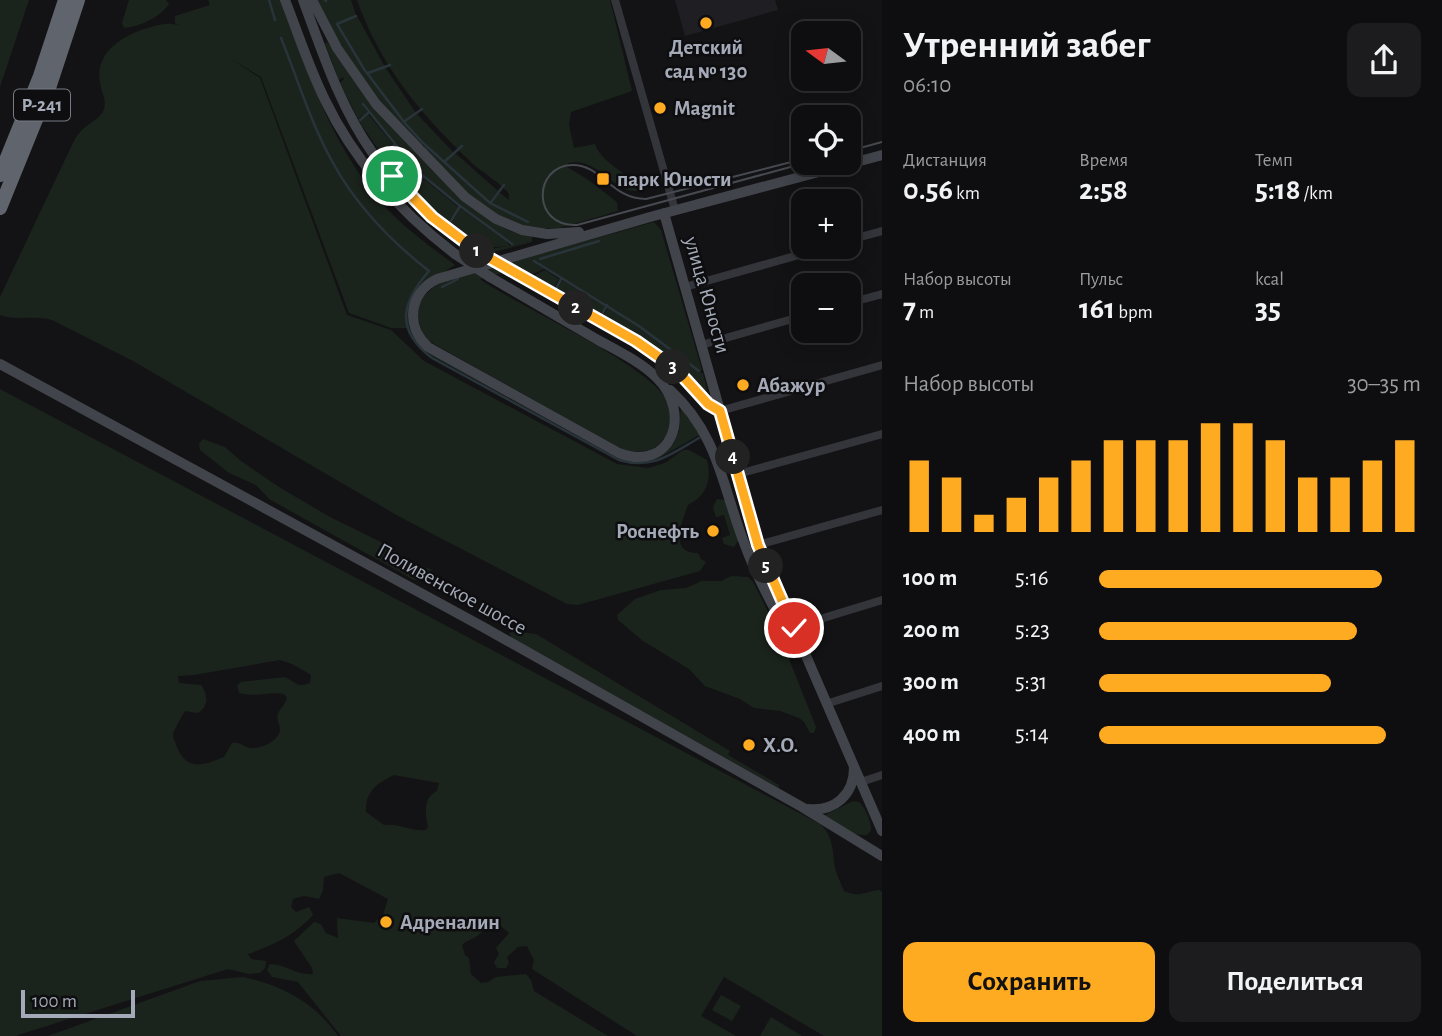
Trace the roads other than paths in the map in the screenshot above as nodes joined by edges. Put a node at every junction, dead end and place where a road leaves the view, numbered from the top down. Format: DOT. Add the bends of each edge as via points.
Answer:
graph roads {
  1 [pos="65,0"];
  2 [pos="78,0"];
  3 [pos="285,0"];
  4 [pos="303,0"];
  5 [pos="312,0"];
  6 [pos="615,0"];
  7 [pos="882,155"];
  8 [pos="0,175"];
  9 [pos="0,208"];
  10 [pos="669,211"];
  11 [pos="650,217"];
  12 [pos="882,231"];
  13 [pos="861,237"];
  14 [pos="791,257"];
  15 [pos="685,287"];
  16 [pos="882,294"];
  17 [pos="861,300"];
  18 [pos="791,319"];
  19 [pos="701,345"];
  20 [pos="0,364"];
  21 [pos="882,365"];
  22 [pos="658,379"];
  23 [pos="720,411"];
  24 [pos="882,434"];
  25 [pos="738,474"];
  26 [pos="882,510"];
  27 [pos="758,545"];
  28 [pos="882,600"];
  29 [pos="794,628"];
  30 [pos="882,686"];
  31 [pos="826,704"];
  32 [pos="854,767"];
  33 [pos="882,775"];
  34 [pos="861,782"];
  35 [pos="802,807"];
  36 [pos="882,831"];
  37 [pos="882,856"];
  1 -- 8 [label="highway, Р-241"];
  2 -- 9 [label="highway, Р-241" via="50,85"];
  3 -- 22 [label="main road, улица Юности, bridge" via="324,98 349,144 405,213 490,277"];
  4 -- 23 [label="main road, bridge" via="356,126 372,152 432,217 510,271 645,346"];
  5 -- 11 [label="main road" via="337,48 376,104 487,214 522,230 548,234"];
  6 -- 10 [label="street, улица Юности"];
  7 -- 10 [label="main road"];
  10 -- 11 [label="main road"];
  10 -- 15 [label="main road, улица Юности"];
  11 -- 22 [label="main road" via="438,279 421,291 412,317 428,347 625,456 655,453 674,430 674,406"];
  12 -- 13 [label="street"];
  14 -- 15 [label="street"];
  15 -- 19 [label="main road, улица Юности"];
  16 -- 17 [label="street"];
  18 -- 19 [label="street"];
  19 -- 23 [label="main road, улица Юности"];
  20 -- 35 [label="main road, Поливенское шоссе"];
  21 -- 23 [label="street"];
  22 -- 31 [label="main road, улица Юности" via="683,401 710,442 746,549"];
  23 -- 25 [label="main road, улица Юности"];
  24 -- 25 [label="street"];
  25 -- 27 [label="main road, улица Юности"];
  26 -- 27 [label="street"];
  27 -- 29 [label="main road, улица Юности"];
  28 -- 29 [label="street"];
  29 -- 31 [label="main road, улица Юности"];
  30 -- 31 [label="street"];
  31 -- 32 [label="main road, улица Юности"];
  32 -- 34 [label="main road, улица Юности"];
  32 -- 35 [label="main road" via="852,784 843,799 819,810"];
  33 -- 34 [label="street"];
  34 -- 36 [label="main road, улица Юности"];
  35 -- 37 [label="main road, Поливенское шоссе"];
}
